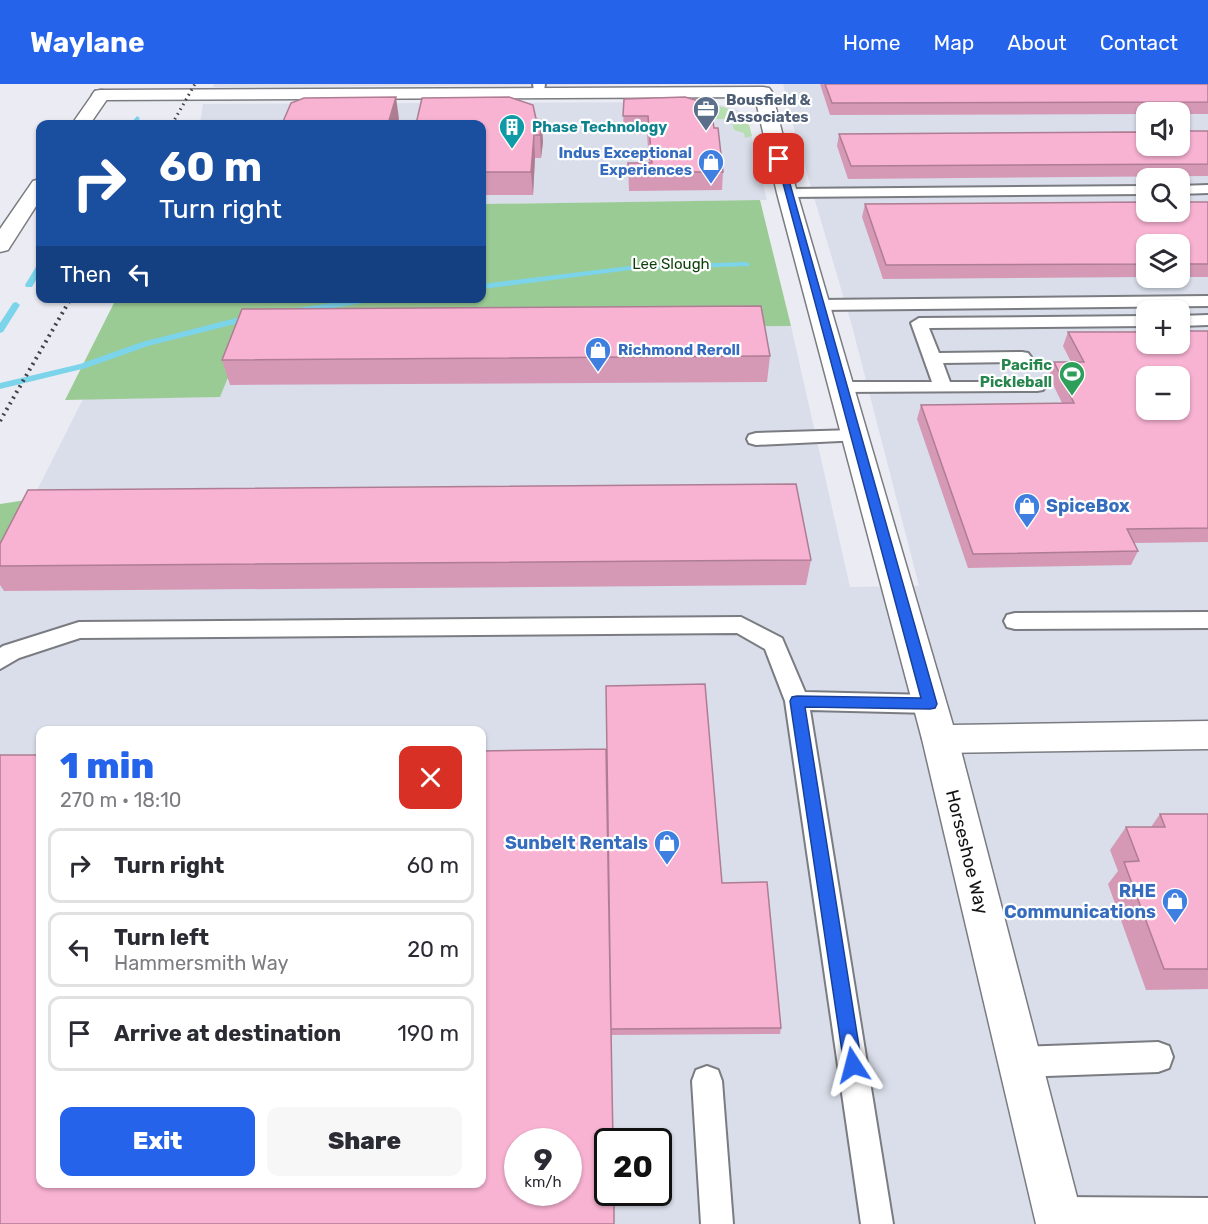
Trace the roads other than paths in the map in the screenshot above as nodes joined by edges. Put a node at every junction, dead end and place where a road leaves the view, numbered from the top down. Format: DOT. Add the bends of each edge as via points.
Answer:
graph roads {
  1 [pos="660,88"];
  2 [pos="762,88"];
  3 [pos="539,89"];
  4 [pos="105,90"];
  5 [pos="84,120"];
  6 [pos="1208,189"];
  7 [pos="1136,190"];
  8 [pos="1190,190"];
  9 [pos="36,191"];
  10 [pos="787,193"];
  11 [pos="0,245"];
  12 [pos="1208,302"];
  13 [pos="818,305"];
  14 [pos="1208,320"];
  15 [pos="1136,321"];
  16 [pos="1190,321"];
  17 [pos="1022,357"];
  18 [pos="932,358"];
  19 [pos="1037,386"];
  20 [pos="841,387"];
  21 [pos="943,387"];
  22 [pos="854,436"];
  23 [pos="756,439"];
  24 [pos="1208,620"];
  25 [pos="1015,621"];
  26 [pos="0,660"];
  27 [pos="797,701"];
  28 [pos="935,722"];
  29 [pos="1208,735"];
  30 [pos="1158,1057"];
  31 [pos="1019,1062"];
  32 [pos="707,1081"];
  33 [pos="1208,1214"];
  34 [pos="1058,1219"];
  35 [pos="717,1224"];
  36 [pos="877,1224"];
  1 -- 2 [label="street"];
  1 -- 3 [label="street"];
  2 -- 10 [label="street, Horseshoe Way"];
  3 -- 4 [label="street"];
  4 -- 5 [label="street"];
  6 -- 8 [label="lane"];
  7 -- 10 [label="lane"];
  9 -- 11 [label="street"];
  10 -- 13 [label="street, Horseshoe Way"];
  12 -- 13 [label="lane"];
  13 -- 20 [label="street, Horseshoe Way"];
  14 -- 16 [label="lane"];
  15 -- 18 [label="lane" via="919,322"];
  17 -- 18 [label="lane"];
  18 -- 21 [label="lane"];
  19 -- 21 [label="lane"];
  20 -- 21 [label="lane"];
  20 -- 22 [label="street, Horseshoe Way"];
  22 -- 23 [label="lane"];
  22 -- 28 [label="street, Horseshoe Way"];
  24 -- 25 [label="lane"];
  26 -- 27 [label="lane" via="11,652 79,630 741,625 774,644"];
  27 -- 28 [label="lane"];
  27 -- 36 [label="lane"];
  28 -- 29 [label="street"];
  28 -- 31 [label="street, Horseshoe Way"];
  30 -- 31 [label="lane"];
  31 -- 34 [label="street, Horseshoe Way"];
  32 -- 35 [label="lane"];
  33 -- 34 [label="lane"];
}
